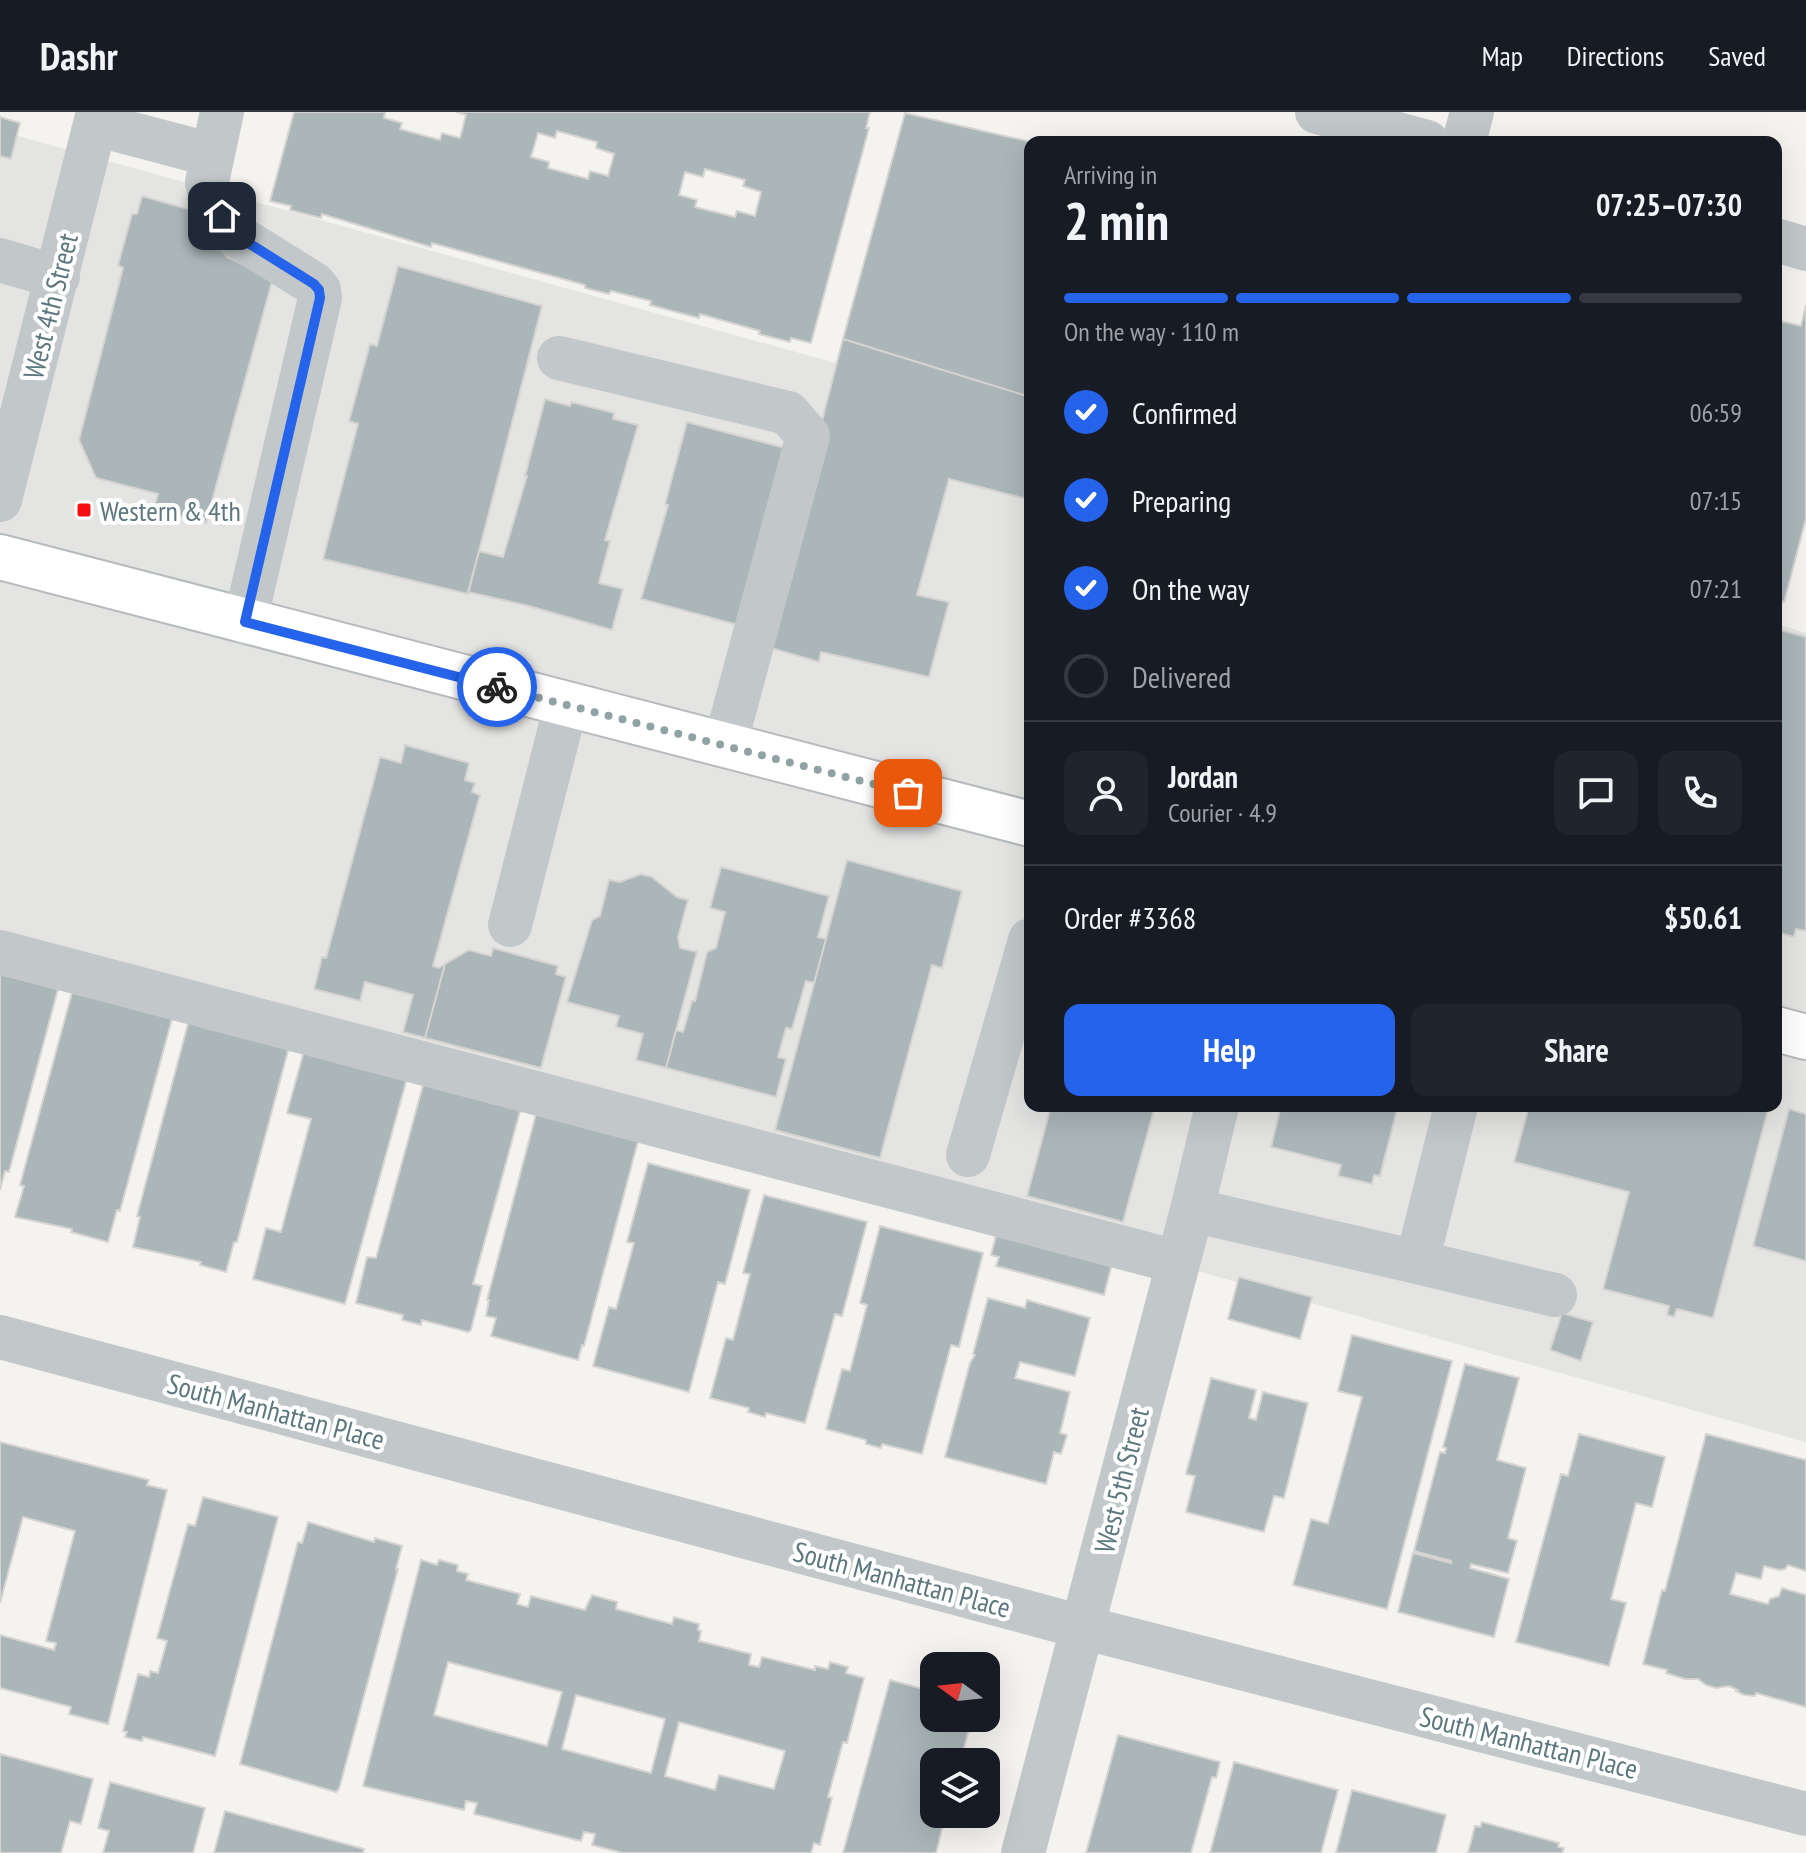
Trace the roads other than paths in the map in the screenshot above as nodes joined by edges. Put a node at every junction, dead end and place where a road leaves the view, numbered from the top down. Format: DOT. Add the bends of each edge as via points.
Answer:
graph roads {
  1 [pos="222,112"];
  2 [pos="1317,112"];
  3 [pos="1472,112"];
  4 [pos="97,118"];
  5 [pos="1405,136"];
  6 [pos="1466,136"];
  7 [pos="212,155"];
  8 [pos="1782,242"];
  9 [pos="1806,249"];
  10 [pos="0,260"];
  11 [pos="58,277"];
  12 [pos="559,358"];
  13 [pos="0,500"];
  14 [pos="0,557"];
  15 [pos="245,622"];
  16 [pos="566,705"];
  17 [pos="725,745"];
  18 [pos="1024,822"];
  19 [pos="510,925"];
  20 [pos="0,952"];
  21 [pos="1024,961"];
  22 [pos="1782,1031"];
  23 [pos="1806,1037"];
  24 [pos="1216,1112"];
  25 [pos="1454,1112"];
  26 [pos="968,1155"];
  27 [pos="1192,1210"];
  28 [pos="1177,1262"];
  29 [pos="1417,1262"];
  30 [pos="1555,1295"];
  31 [pos="0,1337"];
  32 [pos="1082,1627"];
  33 [pos="1806,1814"];
  34 [pos="1023,1853"];
  1 -- 7 [label="street"];
  2 -- 5 [label="street"];
  3 -- 6 [label="street"];
  4 -- 7 [label="street"];
  4 -- 11 [label="street, West 4th Street"];
  7 -- 15 [label="street" via="208,192 234,234 314,284 320,298"];
  8 -- 9 [label="street"];
  10 -- 11 [label="street"];
  11 -- 13 [label="street, West 4th Street"];
  12 -- 17 [label="street" via="788,413 808,436"];
  14 -- 15 [label="main road"];
  15 -- 16 [label="main road"];
  16 -- 17 [label="main road"];
  16 -- 19 [label="street"];
  17 -- 18 [label="main road"];
  20 -- 28 [label="street"];
  21 -- 26 [label="street"];
  22 -- 23 [label="main road"];
  24 -- 27 [label="street, West 5th Street"];
  25 -- 29 [label="street"];
  27 -- 28 [label="street, West 5th Street"];
  27 -- 29 [label="street"];
  28 -- 32 [label="street, West 5th Street"];
  29 -- 30 [label="street"];
  31 -- 32 [label="street, South Manhattan Place"];
  32 -- 33 [label="street, South Manhattan Place"];
  32 -- 34 [label="street, West 5th Street"];
}
